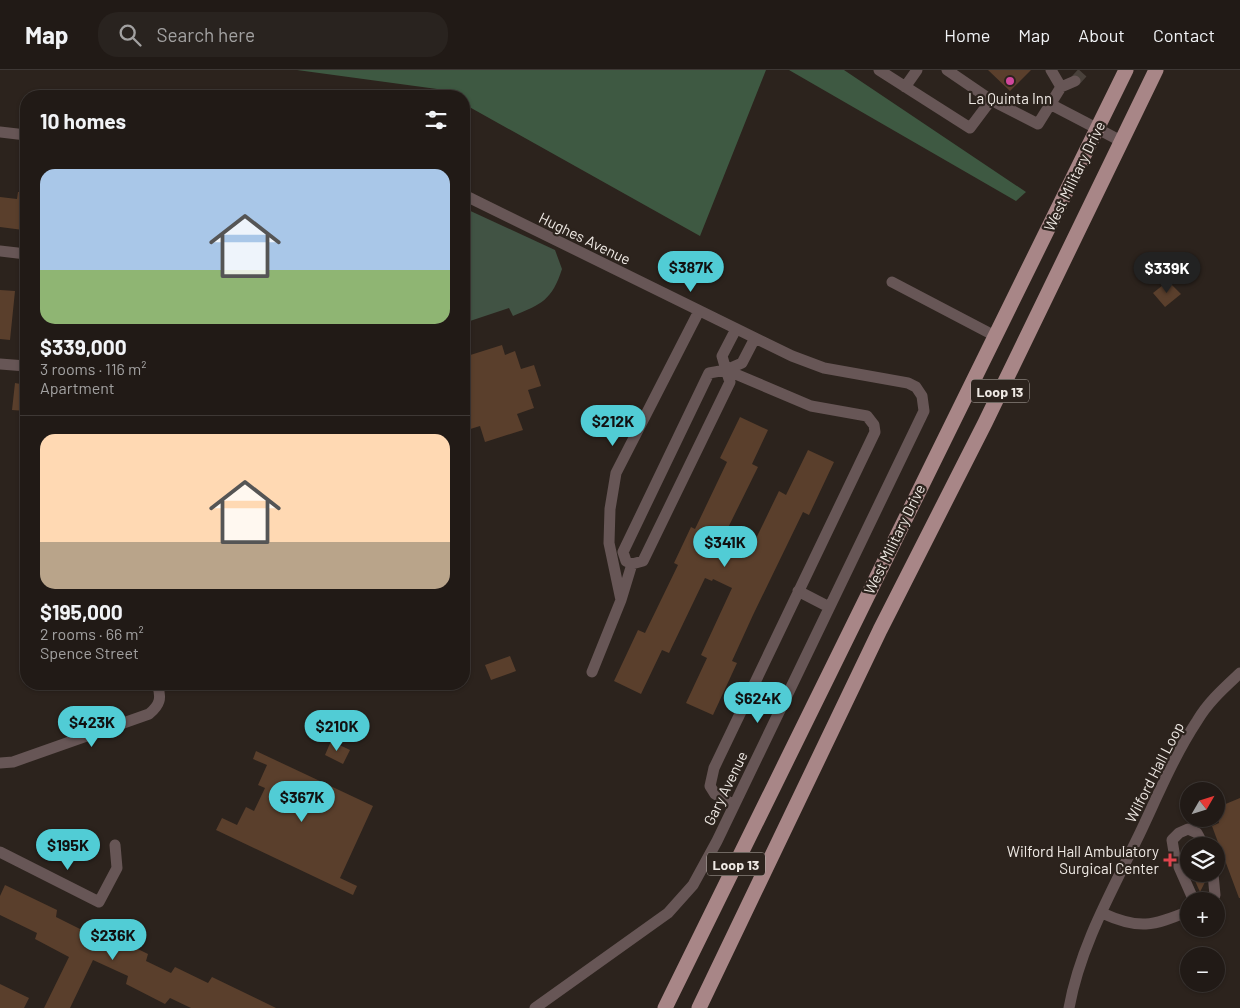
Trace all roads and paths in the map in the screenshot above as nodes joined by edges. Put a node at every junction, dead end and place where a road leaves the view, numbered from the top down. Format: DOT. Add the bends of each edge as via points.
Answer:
graph roads {
  1 [pos="879,70"];
  2 [pos="917,70"];
  3 [pos="947,70"];
  4 [pos="1051,70"];
  5 [pos="1126,70"];
  6 [pos="1156,70"];
  7 [pos="1075,81"];
  8 [pos="905,87"];
  9 [pos="1061,87"];
  10 [pos="991,100"];
  11 [pos="1050,104"];
  12 [pos="1097,128"];
  13 [pos="0,132"];
  14 [pos="20,134"];
  15 [pos="1121,141"];
  16 [pos="470,198"];
  17 [pos="0,252"];
  18 [pos="20,254"];
  19 [pos="892,282"];
  20 [pos="700,311"];
  21 [pos="736,329"];
  22 [pos="995,336"];
  23 [pos="755,338"];
  24 [pos="0,364"];
  25 [pos="20,366"];
  26 [pos="726,370"];
  27 [pos="916,387"];
  28 [pos="626,546"];
  29 [pos="612,551"];
  30 [pos="632,564"];
  31 [pos="798,591"];
  32 [pos="621,600"];
  33 [pos="830,607"];
  34 [pos="592,672"];
  35 [pos="1240,673"];
  36 [pos="159,690"];
  37 [pos="0,763"];
  38 [pos="734,805"];
  39 [pos="1199,837"];
  40 [pos="114,845"];
  41 [pos="0,852"];
  42 [pos="1180,869"];
  43 [pos="1102,913"];
  44 [pos="1180,915"];
  45 [pos="535,1008"];
  46 [pos="665,1008"];
  47 [pos="699,1008"];
  48 [pos="1069,1008"];
  1 -- 8 [label="street"];
  2 -- 8 [label="street"];
  3 -- 10 [label="street"];
  4 -- 9 [label="street"];
  5 -- 12 [label="main road, West Military Drive / Loop 13"];
  6 -- 15 [label="main road, West Military Drive / Loop 13"];
  7 -- 9 [label="street"];
  8 -- 10 [label="street" via="970,128"];
  9 -- 11 [label="street"];
  10 -- 11 [label="street" via="1038,124"];
  11 -- 12 [label="street"];
  12 -- 15 [label="street"];
  12 -- 22 [label="main road, West Military Drive / Loop 13"];
  13 -- 14 [label="street"];
  15 -- 47 [label="main road, West Military Drive / Loop 13" via="880,630"];
  16 -- 20 [label="street, Hughes Avenue"];
  17 -- 18 [label="street"];
  19 -- 22 [label="street"];
  20 -- 21 [label="street, Hughes Avenue"];
  20 -- 29 [label="street" via="616,473 610,509 609,543"];
  21 -- 23 [label="street, Hughes Avenue"];
  21 -- 26 [label="street" via="722,356"];
  22 -- 46 [label="main road, West Military Drive / Loop 13"];
  23 -- 26 [label="street" via="742,363"];
  23 -- 27 [label="street, Hughes Avenue" via="824,368 889,378"];
  24 -- 25 [label="street"];
  26 -- 28 [label="street" via="709,373 705,378"];
  26 -- 30 [label="street" via="730,382 643,561"];
  26 -- 31 [label="street" via="811,406 867,416 874,425 875,432"];
  27 -- 33 [label="street, Gary Avenue" via="922,396 924,411"];
  28 -- 29 [label="street"];
  28 -- 30 [label="street" via="623,552 626,561"];
  29 -- 32 [label="street"];
  30 -- 32 [label="street"];
  31 -- 33 [label="street"];
  31 -- 38 [label="street" via="714,768 710,786 715,794"];
  32 -- 34 [label="street"];
  33 -- 38 [label="street, Gary Avenue"];
  35 -- 43 [label="street, Wilford Hall Loop" via="1197,720 1168,772"];
  36 -- 37 [label="street" via="161,699 149,714 13,762"];
  38 -- 45 [label="street, Gary Avenue" via="693,885 668,913"];
  39 -- 42 [label="street" via="1188,829 1172,840"];
  40 -- 41 [label="street" via="117,868 99,902"];
  43 -- 44 [label="street" via="1143,926"];
  43 -- 48 [label="street, Wilford Hall Loop" via="1075,976"];
}
